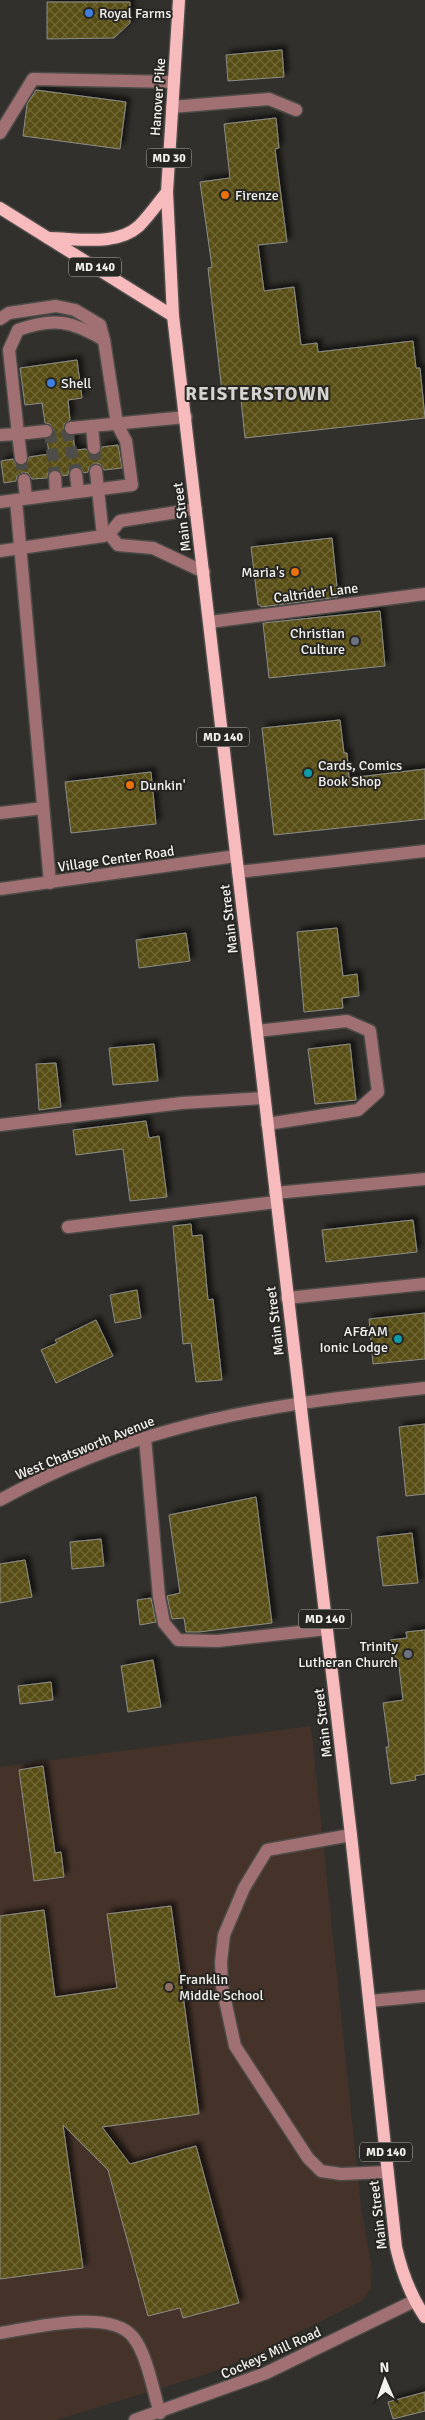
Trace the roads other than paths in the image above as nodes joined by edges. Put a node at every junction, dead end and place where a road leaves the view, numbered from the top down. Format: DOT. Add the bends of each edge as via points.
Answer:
graph roads {
  1 [pos="179,0"];
  2 [pos="174,82"];
  3 [pos="172,107"];
  4 [pos="296,110"];
  5 [pos="0,133"];
  6 [pos="166,192"];
  7 [pos="0,208"];
  8 [pos="47,238"];
  9 [pos="3,315"];
  10 [pos="173,316"];
  11 [pos="104,340"];
  12 [pos="186,417"];
  13 [pos="117,424"];
  14 [pos="92,426"];
  15 [pos="72,428"];
  16 [pos="46,431"];
  17 [pos="18,434"];
  18 [pos="0,435"];
  19 [pos="94,448"];
  20 [pos="21,458"];
  21 [pos="96,471"];
  22 [pos="76,474"];
  23 [pos="55,477"];
  24 [pos="24,480"];
  25 [pos="98,489"];
  26 [pos="78,492"];
  27 [pos="56,494"];
  28 [pos="21,499"];
  29 [pos="0,502"];
  30 [pos="196,509"];
  31 [pos="106,535"];
  32 [pos="19,549"];
  33 [pos="0,552"];
  34 [pos="204,572"];
  35 [pos="425,594"];
  36 [pos="210,622"];
  37 [pos="43,808"];
  38 [pos="0,813"];
  39 [pos="425,851"];
  40 [pos="236,856"];
  41 [pos="238,872"];
  42 [pos="50,884"];
  43 [pos="0,889"];
  44 [pos="257,1031"];
  45 [pos="264,1098"];
  46 [pos="267,1124"];
  47 [pos="0,1125"];
  48 [pos="425,1179"];
  49 [pos="276,1197"];
  50 [pos="68,1227"];
  51 [pos="425,1284"];
  52 [pos="287,1298"];
  53 [pos="425,1388"];
  54 [pos="299,1404"];
  55 [pos="145,1438"];
  56 [pos="0,1500"];
  57 [pos="326,1629"];
  58 [pos="351,1835"];
  59 [pos="425,1996"];
  60 [pos="370,2001"];
  61 [pos="388,2172"];
  62 [pos="414,2300"];
  63 [pos="425,2317"];
  64 [pos="0,2333"];
  65 [pos="160,2413"];
  66 [pos="135,2420"];
  1 -- 2 [label="main road, Hanover Pike / MD 30"];
  2 -- 3 [label="main road, Hanover Pike / MD 30"];
  2 -- 5 [label="street" via="33,79"];
  3 -- 4 [label="street" via="269,99"];
  3 -- 6 [label="main road, Hanover Pike / MD 30"];
  6 -- 8 [label="main road" via="140,225 118,237"];
  6 -- 10 [label="main road, Hanover Pike / MD 30"];
  7 -- 8 [label="main road, MD 140"];
  8 -- 10 [label="main road, MD 140"];
  9 -- 11 [label="street" via="56,306 75,310 100,325"];
  10 -- 12 [label="main road, Main Street / MD 140"];
  11 -- 13 [label="street"];
  11 -- 17 [label="street" via="68,322 39,322 18,330 9,350"];
  12 -- 13 [label="street"];
  12 -- 30 [label="main road, Main Street / MD 140"];
  13 -- 14 [label="street"];
  13 -- 25 [label="street" via="126,441 132,485"];
  14 -- 15 [label="street"];
  14 -- 19 [label="street"];
  16 -- 17 [label="street"];
  17 -- 18 [label="street"];
  17 -- 20 [label="street"];
  21 -- 25 [label="street"];
  22 -- 26 [label="street"];
  23 -- 27 [label="street"];
  24 -- 28 [label="street"];
  25 -- 26 [label="street"];
  25 -- 31 [label="street"];
  26 -- 27 [label="street"];
  27 -- 28 [label="street"];
  28 -- 29 [label="street"];
  28 -- 32 [label="street"];
  30 -- 31 [label="street" via="120,521"];
  30 -- 34 [label="main road, Main Street / MD 140"];
  31 -- 32 [label="street"];
  31 -- 34 [label="street" via="118,545 153,548"];
  32 -- 33 [label="street"];
  32 -- 37 [label="street"];
  34 -- 36 [label="main road, Main Street / MD 140"];
  35 -- 36 [label="street, Caltrider Lane"];
  36 -- 40 [label="main road, Main Street / MD 140"];
  37 -- 38 [label="street"];
  37 -- 42 [label="street"];
  39 -- 41 [label="street"];
  40 -- 41 [label="main road, Main Street / MD 140"];
  40 -- 42 [label="street, Village Center Road"];
  41 -- 44 [label="main road, Main Street / MD 140"];
  42 -- 43 [label="street, Village Center Road"];
  44 -- 45 [label="main road, Main Street / MD 140"];
  44 -- 46 [label="street" via="347,1021 370,1031 378,1092 358,1110"];
  45 -- 46 [label="main road, Main Street / MD 140"];
  45 -- 47 [label="street"];
  46 -- 49 [label="main road, Main Street / MD 140"];
  48 -- 49 [label="street"];
  49 -- 50 [label="street"];
  49 -- 52 [label="main road, Main Street / MD 140"];
  51 -- 52 [label="street"];
  52 -- 54 [label="main road, Main Street / MD 140"];
  53 -- 54 [label="street, West Chatsworth Avenue"];
  54 -- 55 [label="street, West Chatsworth Avenue" via="175,1428"];
  54 -- 57 [label="main road, Main Street / MD 140"];
  55 -- 56 [label="street, West Chatsworth Avenue" via="79,1463"];
  55 -- 57 [label="street" via="159,1597 164,1623 178,1640 217,1641"];
  57 -- 58 [label="main road, Main Street / MD 140"];
  58 -- 60 [label="main road, Main Street / MD 140"];
  58 -- 61 [label="street" via="267,1850 244,1888 224,1934 220,1962 222,1986 235,2046 308,2158 321,2170 341,2174"];
  59 -- 60 [label="street"];
  60 -- 61 [label="main road, Main Street / MD 140"];
  61 -- 62 [label="main road, Main Street / MD 140" via="396,2247"];
  62 -- 63 [label="main road, Main Street / MD 140"];
  62 -- 65 [label="street, Cockeys Mill Road" via="266,2373"];
  64 -- 65 [label="street" via="85,2321 104,2322 121,2328 133,2336 142,2353"];
  65 -- 66 [label="street, Cockeys Mill Road"];
}
